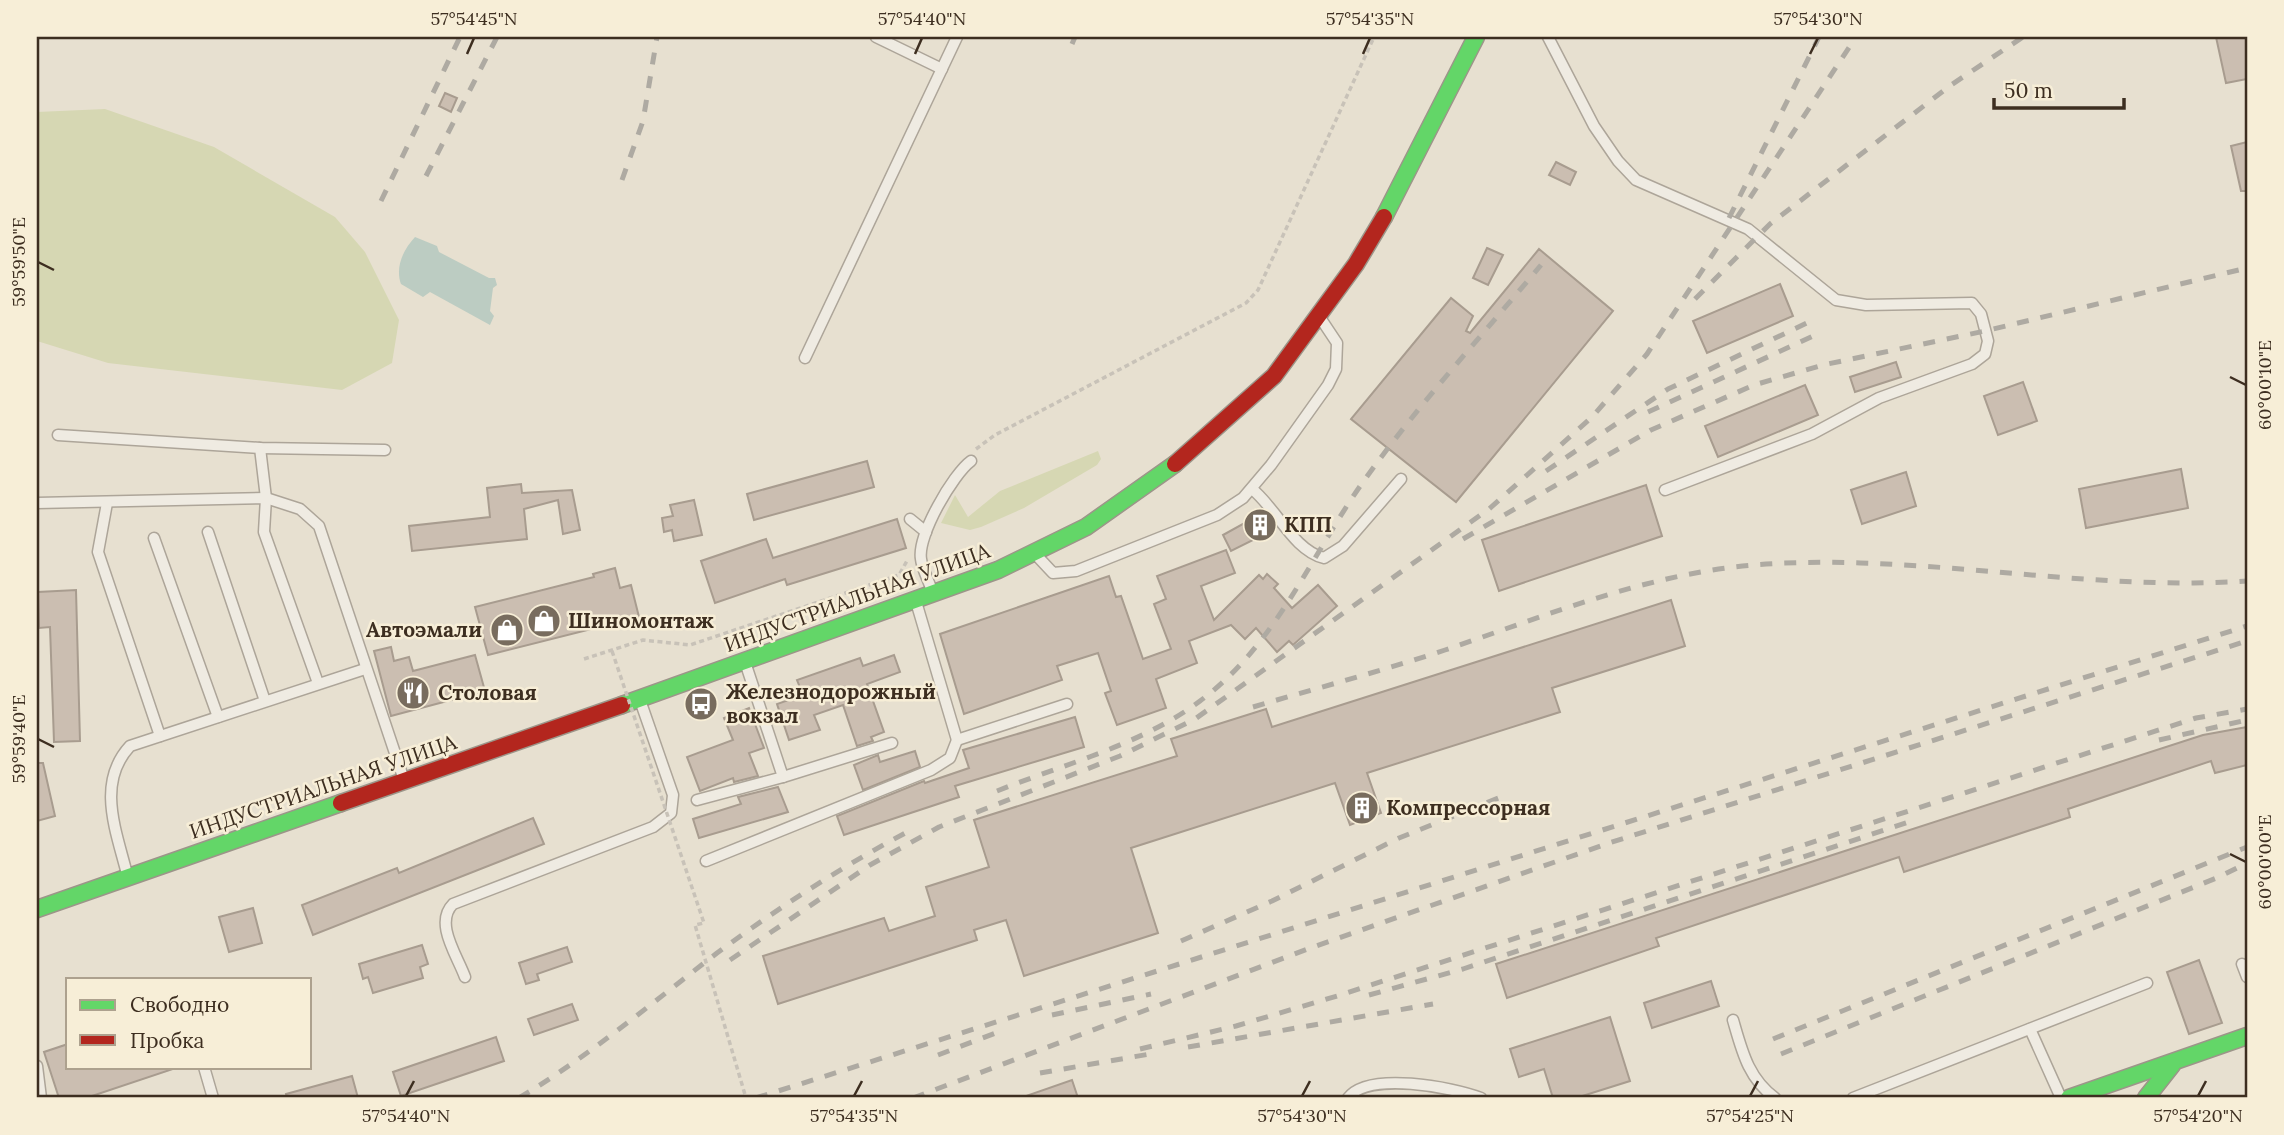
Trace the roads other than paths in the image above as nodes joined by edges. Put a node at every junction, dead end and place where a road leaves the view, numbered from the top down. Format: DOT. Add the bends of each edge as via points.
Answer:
graph roads {
  1 [pos="876,37"];
  2 [pos="957,37"];
  3 [pos="1476,37"];
  4 [pos="1548,37"];
  5 [pos="942,69"];
  6 [pos="1320,317"];
  7 [pos="805,358"];
  8 [pos="58,435"];
  9 [pos="260,448"];
  10 [pos="385,450"];
  11 [pos="970,457"];
  12 [pos="1401,479"];
  13 [pos="1252,489"];
  14 [pos="1665,490"];
  15 [pos="266,498"];
  16 [pos="37,503"];
  17 [pos="107,503"];
  18 [pos="910,519"];
  19 [pos="208,532"];
  20 [pos="926,532"];
  21 [pos="154,538"];
  22 [pos="1035,554"];
  23 [pos="934,594"];
  24 [pos="915,601"];
  25 [pos="744,661"];
  26 [pos="365,669"];
  27 [pos="318,683"];
  28 [pos="639,699"];
  29 [pos="265,701"];
  30 [pos="1067,704"];
  31 [pos="218,717"];
  32 [pos="160,736"];
  33 [pos="957,740"];
  34 [pos="892,743"];
  35 [pos="783,777"];
  36 [pos="404,781"];
  37 [pos="697,800"];
  38 [pos="706,862"];
  39 [pos="128,877"];
  40 [pos="37,909"];
  41 [pos="37,920"];
  42 [pos="2242,964"];
  43 [pos="466,976"];
  44 [pos="2247,977"];
  45 [pos="2147,983"];
  46 [pos="1733,1020"];
  47 [pos="2030,1029"];
  48 [pos="2247,1036"];
  49 [pos="2172,1065"];
  50 [pos="37,1066"];
  51 [pos="204,1068"];
  52 [pos="41,1098"];
  53 [pos="213,1098"];
  54 [pos="1348,1098"];
  55 [pos="1481,1098"];
  56 [pos="1775,1098"];
  57 [pos="1853,1098"];
  58 [pos="2061,1098"];
  59 [pos="2069,1098"];
  60 [pos="2146,1098"];
  1 -- 5 [label="lane"];
  2 -- 5 [label="lane"];
  3 -- 6 [label="main road, ИНДУСТРИАЛЬНАЯ УЛИЦА" via="1390,207"];
  4 -- 14 [label="lane" via="1594,126 1636,180 1748,229 1836,300 1866,305 1972,303 1981,314 1988,341 1985,354 1972,364 1879,398 1812,434"];
  5 -- 7 [label="lane"];
  6 -- 13 [label="lane" via="1337,343 1336,369"];
  6 -- 22 [label="main road, ИНДУСТРИАЛЬНАЯ УЛИЦА" via="1274,376 1206,439 1126,502"];
  8 -- 9 [label="lane"];
  9 -- 10 [label="lane"];
  9 -- 15 [label="lane"];
  11 -- 20 [label="lane"];
  12 -- 13 [label="lane" via="1343,545 1324,558 1297,542 1267,501"];
  13 -- 22 [label="lane" via="1217,515 1076,570 1053,573"];
  15 -- 17 [label="lane"];
  15 -- 26 [label="lane" via="300,509 319,526"];
  15 -- 27 [label="lane" via="264,532"];
  16 -- 17 [label="lane"];
  17 -- 32 [label="lane" via="98,552"];
  18 -- 20 [label="lane"];
  19 -- 29 [label="lane"];
  20 -- 23 [label="lane" via="920,559"];
  21 -- 31 [label="lane"];
  22 -- 23 [label="main road, ИНДУСТРИАЛЬНАЯ УЛИЦА"];
  23 -- 24 [label="main road, ИНДУСТРИАЛЬНАЯ УЛИЦА"];
  24 -- 25 [label="main road, ИНДУСТРИАЛЬНАЯ УЛИЦА"];
  24 -- 33 [label="lane"];
  25 -- 28 [label="main road, ИНДУСТРИАЛЬНАЯ УЛИЦА"];
  25 -- 35 [label="lane"];
  26 -- 27 [label="lane"];
  26 -- 36 [label="lane"];
  27 -- 29 [label="lane"];
  28 -- 36 [label="main road, ИНДУСТРИАЛЬНАЯ УЛИЦА"];
  28 -- 43 [label="lane" via="673,795 671,813 653,827 453,904 446,911 444,925"];
  29 -- 31 [label="lane"];
  30 -- 33 [label="lane"];
  31 -- 32 [label="lane"];
  32 -- 39 [label="lane" via="130,746 117,760 110,785 111,814"];
  33 -- 38 [label="lane" via="950,758 931,771"];
  34 -- 35 [label="lane"];
  35 -- 37 [label="lane"];
  36 -- 39 [label="main road, ИНДУСТРИАЛЬНАЯ УЛИЦА"];
  39 -- 40 [label="main road, ИНДУСТРИАЛЬНАЯ УЛИЦА"];
  40 -- 41 [label="lane"];
  42 -- 44 [label="lane"];
  45 -- 47 [label="lane"];
  46 -- 56 [label="lane" via="1747,1067 1761,1088"];
  47 -- 57 [label="lane"];
  47 -- 58 [label="lane"];
  48 -- 49 [label="main road"];
  49 -- 59 [label="main road"];
  49 -- 60 [label="main road"];
  50 -- 52 [label="lane"];
  51 -- 53 [label="lane"];
  54 -- 55 [label="lane" via="1362,1086 1405,1084"];
}
